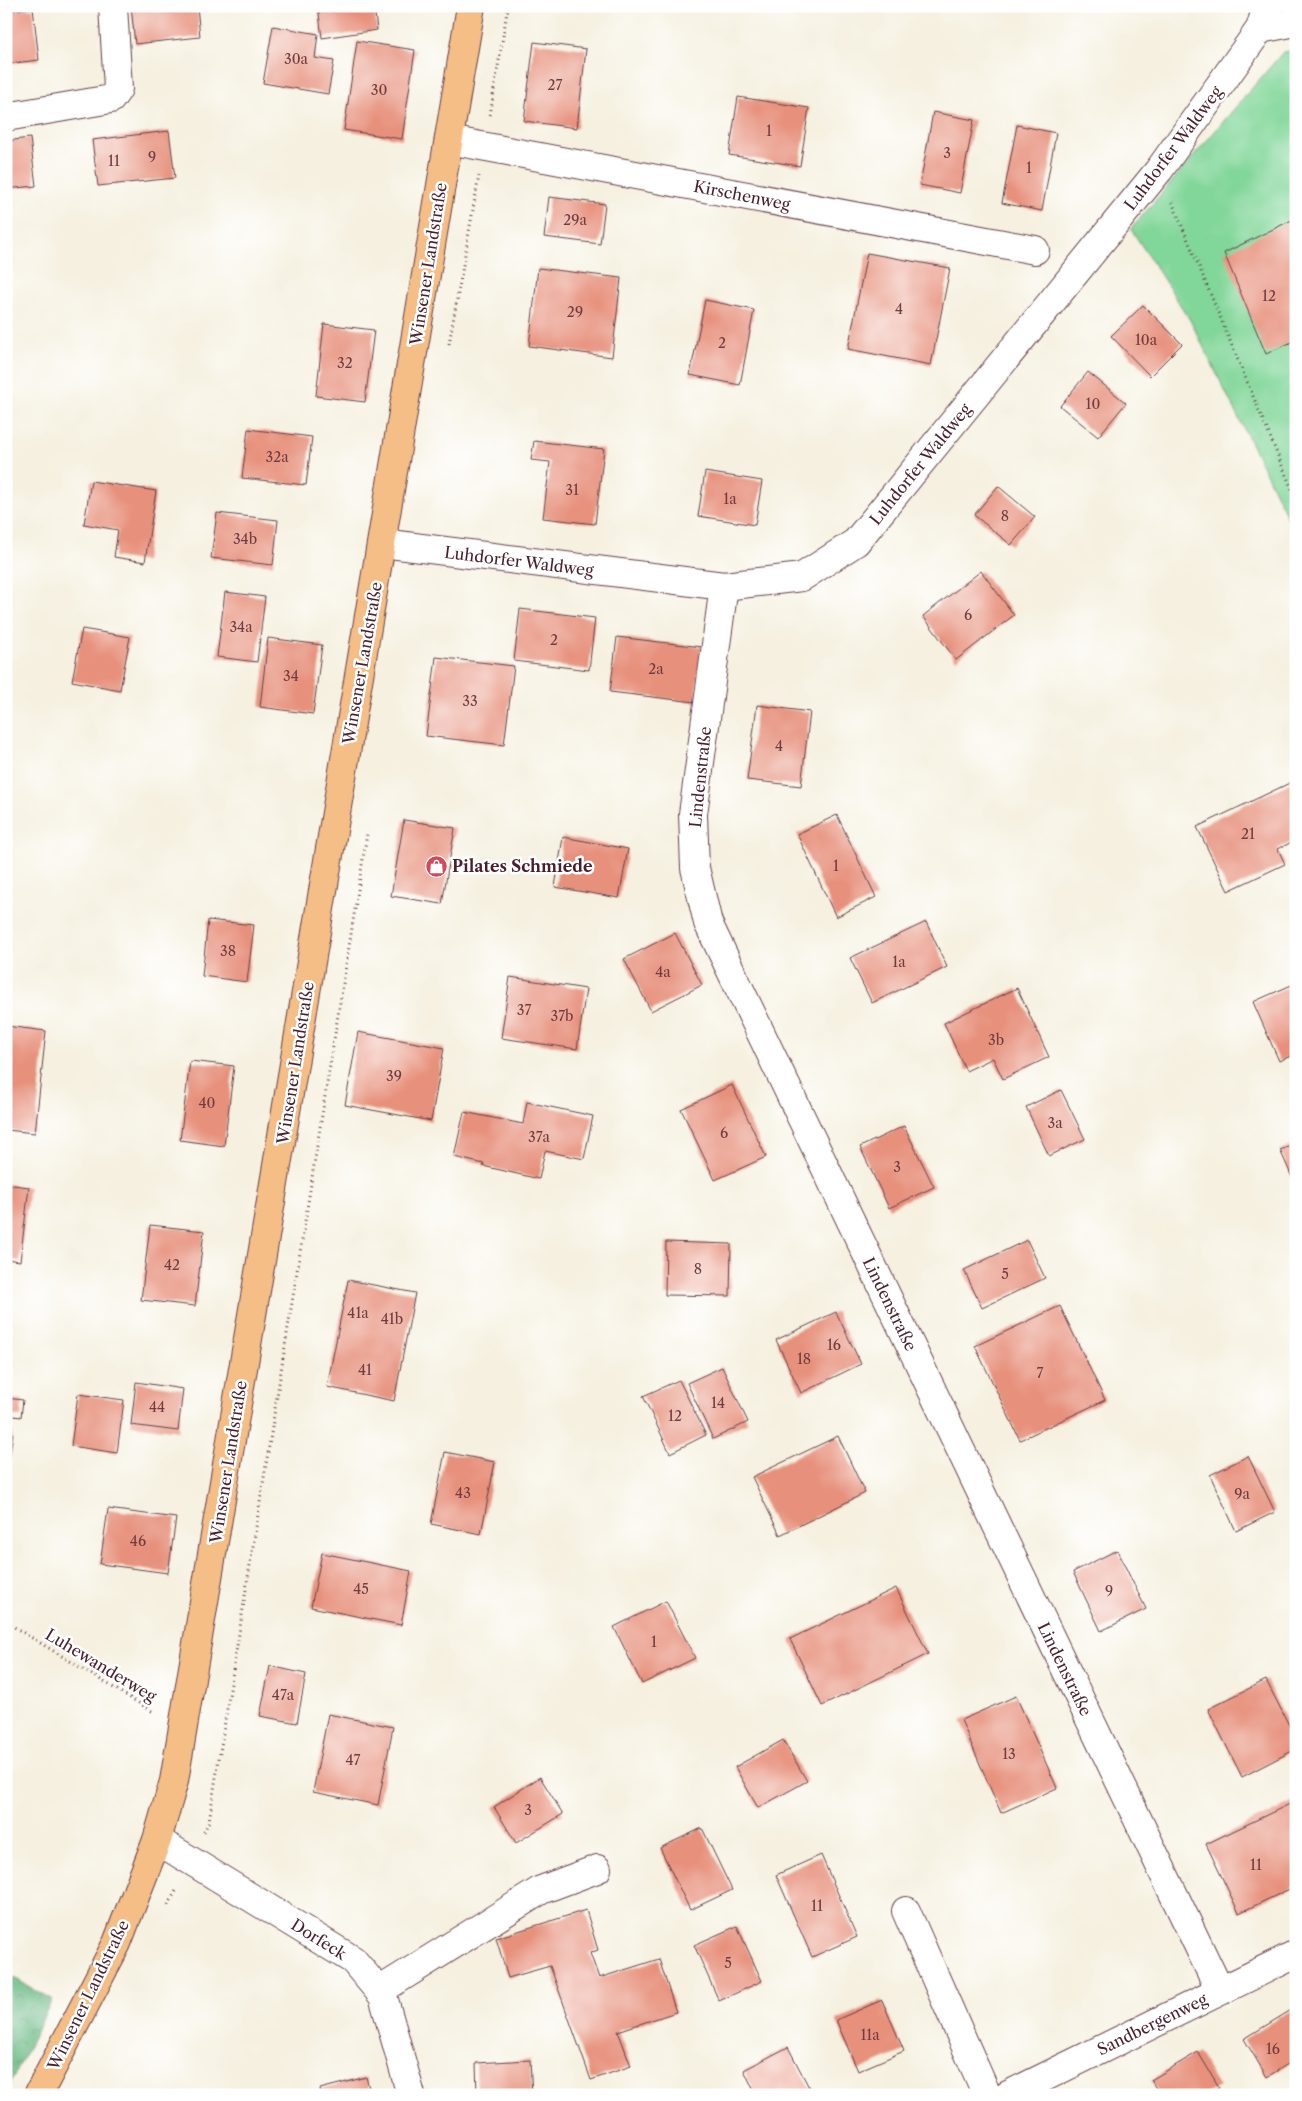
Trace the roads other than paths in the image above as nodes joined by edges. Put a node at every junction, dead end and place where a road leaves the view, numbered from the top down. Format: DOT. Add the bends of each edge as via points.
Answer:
graph roads {
  1 [pos="113,6"];
  2 [pos="471,6"];
  3 [pos="1264,18"];
  4 [pos="1296,22"];
  5 [pos="6,117"];
  6 [pos="449,140"];
  7 [pos="1035,250"];
  8 [pos="382,543"];
  9 [pos="724,586"];
  10 [pos="157,1840"];
  11 [pos="597,1869"];
  12 [pos="906,1911"];
  13 [pos="1296,1954"];
  14 [pos="379,1991"];
  15 [pos="1220,1991"];
  16 [pos="38,2095"];
  17 [pos="411,2095"];
  18 [pos="987,2095"];
  19 [pos="1008,2095"];
  1 -- 5 [label="street" via="118,89 111,99"];
  2 -- 6 [label="main road, Winsener Landstraße"];
  3 -- 4 [label="street, Luhdorfer Waldweg"];
  3 -- 9 [label="street, Luhdorfer Waldweg" via="1159,170 856,542 802,577"];
  6 -- 7 [label="street, Kirschenweg"];
  6 -- 8 [label="main road, Winsener Landstraße"];
  8 -- 9 [label="street, Luhdorfer Waldweg"];
  8 -- 10 [label="main road, Winsener Landstraße" via="184,1730"];
  9 -- 15 [label="street, Lindenstraße" via="693,814 695,868 708,923"];
  10 -- 14 [label="street, Dorfeck" via="353,1960"];
  10 -- 16 [label="main road, Winsener Landstraße" via="117,1943"];
  11 -- 14 [label="street" via="541,1890"];
  12 -- 18 [label="street"];
  13 -- 15 [label="street, Sandbergenweg"];
  14 -- 17 [label="street, Dorfeck"];
  15 -- 19 [label="street, Sandbergenweg"];
}
